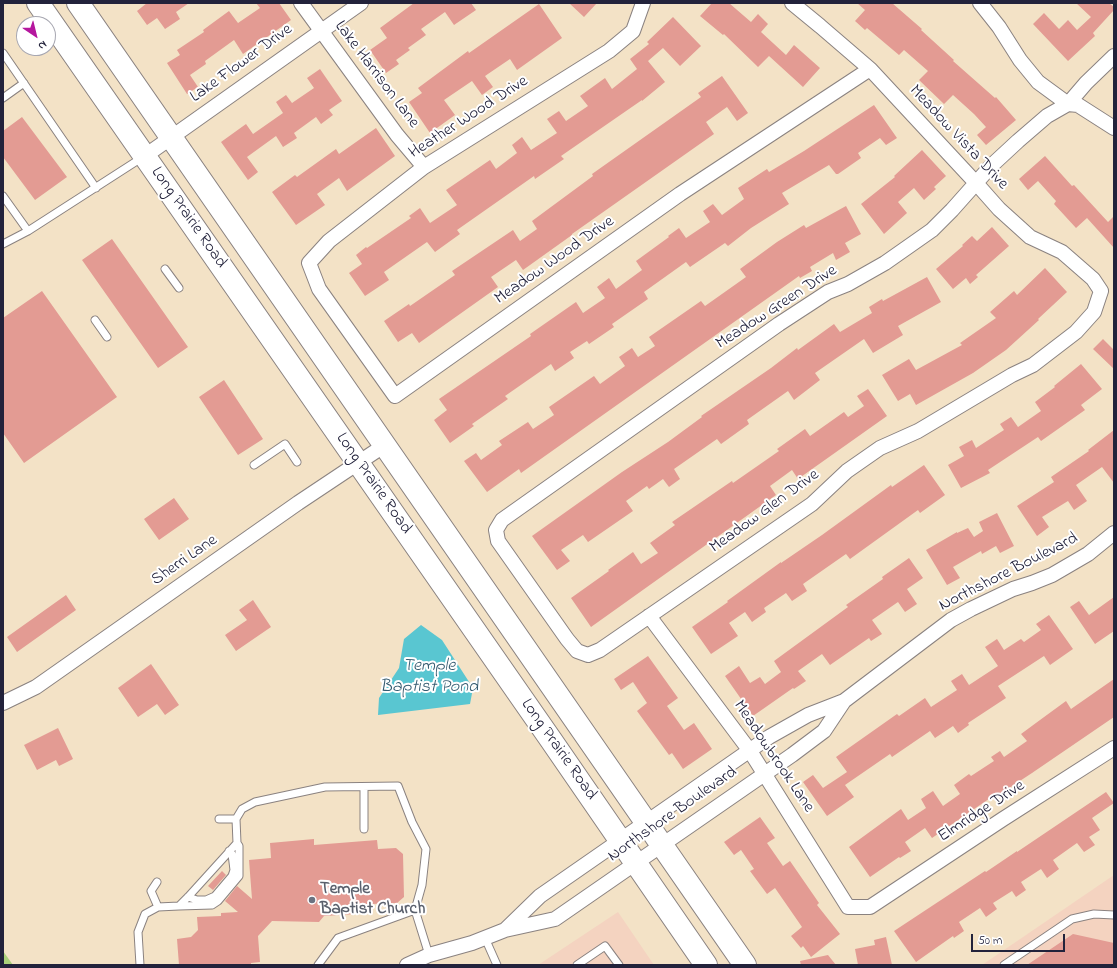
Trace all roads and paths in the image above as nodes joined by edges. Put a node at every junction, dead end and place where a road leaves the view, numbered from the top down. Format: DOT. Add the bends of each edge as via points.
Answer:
graph roads {
  1 [pos="38,3"];
  2 [pos="78,3"];
  3 [pos="301,3"];
  4 [pos="361,3"];
  5 [pos="643,3"];
  6 [pos="792,3"];
  7 [pos="980,3"];
  8 [pos="320,31"];
  9 [pos="3,53"];
  10 [pos="1114,56"];
  11 [pos="870,69"];
  12 [pos="24,83"];
  13 [pos="3,98"];
  14 [pos="1068,104"];
  15 [pos="1114,128"];
  16 [pos="172,137"];
  17 [pos="145,156"];
  18 [pos="424,167"];
  19 [pos="976,183"];
  20 [pos="96,188"];
  21 [pos="3,196"];
  22 [pos="28,231"];
  23 [pos="3,244"];
  24 [pos="309,263"];
  25 [pos="165,269"];
  26 [pos="179,288"];
  27 [pos="1101,291"];
  28 [pos="95,320"];
  29 [pos="107,337"];
  30 [pos="385,445"];
  31 [pos="297,462"];
  32 [pos="359,464"];
  33 [pos="254,465"];
  34 [pos="497,532"];
  35 [pos="1114,533"];
  36 [pos="648,616"];
  37 [pos="844,701"];
  38 [pos="3,703"];
  39 [pos="1114,748"];
  40 [pos="750,751"];
  41 [pos="765,773"];
  42 [pos="364,787"];
  43 [pos="236,818"];
  44 [pos="219,819"];
  45 [pos="647,823"];
  46 [pos="364,829"];
  47 [pos="620,840"];
  48 [pos="237,843"];
  49 [pos="662,845"];
  50 [pos="229,851"];
  51 [pos="636,863"];
  52 [pos="157,882"];
  53 [pos="188,897"];
  54 [pos="179,906"];
  55 [pos="158,907"];
  56 [pos="870,907"];
  57 [pos="415,910"];
  58 [pos="1114,915"];
  59 [pos="505,930"];
  60 [pos="485,938"];
  61 [pos="429,955"];
  62 [pos="140,965"];
  63 [pos="318,965"];
  64 [pos="407,965"];
  65 [pos="497,965"];
  66 [pos="577,965"];
  67 [pos="619,965"];
  68 [pos="706,965"];
  69 [pos="745,965"];
  70 [pos="1004,965"];
  1 -- 17 [label="main road, Long Prairie Road"];
  2 -- 16 [label="main road, Long Prairie Road"];
  3 -- 8 [label="street, Lake Harrison Lane"];
  4 -- 8 [label="street, Lake Flower Drive"];
  5 -- 18 [label="street, Heather Wood Drive" via="633,31 609,51"];
  6 -- 11 [label="street, Meadow Vista Drive"];
  7 -- 14 [label="street" via="1038,82"];
  8 -- 16 [label="street, Lake Flower Drive"];
  8 -- 18 [label="street, Lake Harrison Lane" via="397,135"];
  9 -- 12 [label="lane"];
  10 -- 14 [label="street, Meadow Green Drive"];
  11 -- 19 [label="street, Meadow Vista Drive"];
  11 -- 24 [label="street, Meadow Wood Drive" via="680,194 394,396 319,289"];
  12 -- 13 [label="lane"];
  12 -- 20 [label="lane"];
  14 -- 15 [label="street" via="1078,105"];
  14 -- 19 [label="street, Meadow Green Drive" via="1047,116 991,166"];
  16 -- 17 [label="street, Lake Flower Drive"];
  16 -- 30 [label="main road, Long Prairie Road"];
  17 -- 20 [label="lane"];
  17 -- 32 [label="main road, Long Prairie Road"];
  18 -- 24 [label="street, Heather Wood Drive" via="329,242"];
  19 -- 27 [label="street, Meadow Vista Drive" via="1030,238 1062,252 1093,279"];
  19 -- 34 [label="street, Meadow Green Drive" via="932,230 885,263 828,292 780,324 502,520"];
  20 -- 22 [label="lane"];
  21 -- 22 [label="lane"];
  22 -- 23 [label="lane"];
  25 -- 26 [label="lane"];
  27 -- 36 [label="street, Meadow Glen Drive" via="1094,312 1076,332 1033,365 918,431 880,448 847,471 812,504"];
  28 -- 29 [label="lane"];
  30 -- 32 [label="street, Sherri Lane"];
  30 -- 45 [label="main road, Long Prairie Road"];
  31 -- 33 [label="lane" via="285,444"];
  32 -- 38 [label="street, Sherri Lane" via="298,503 36,687"];
  32 -- 47 [label="main road, Long Prairie Road"];
  34 -- 36 [label="street, Meadow Glen Drive" via="498,541 577,651 588,655 600,650"];
  35 -- 37 [label="street, Northshore Boulevard" via="1088,554 1052,575 1013,589 951,620"];
  36 -- 40 [label="street, Meadowbrook Lane"];
  37 -- 40 [label="street, Northshore Boulevard" via="808,715"];
  37 -- 41 [label="street, Northshore Boulevard" via="824,731"];
  39 -- 56 [label="street, Elmridge Drive"];
  40 -- 41 [label="street, Meadowbrook Lane"];
  40 -- 45 [label="street, Northshore Boulevard"];
  41 -- 49 [label="street, Northshore Boulevard"];
  41 -- 56 [label="street, Meadowbrook Lane" via="848,907"];
  42 -- 43 [label="lane" via="325,787 255,802 242,809"];
  42 -- 46 [label="lane"];
  42 -- 57 [label="lane" via="398,786 426,849 422,885"];
  43 -- 44 [label="lane"];
  43 -- 48 [label="lane"];
  45 -- 47 [label="street, Northshore Boulevard"];
  45 -- 49 [label="main road, Long Prairie Road"];
  47 -- 51 [label="main road, Long Prairie Road"];
  47 -- 59 [label="street, Northshore Boulevard" via="540,896"];
  48 -- 50 [label="lane"];
  48 -- 54 [label="lane" via="239,876 218,901 212,905"];
  49 -- 51 [label="street, Northshore Boulevard"];
  49 -- 69 [label="main road, Long Prairie Road"];
  50 -- 53 [label="lane"];
  50 -- 53 [label="lane" via="232,854 234,870 215,896 206,900"];
  51 -- 59 [label="street, Northshore Boulevard" via="555,919"];
  51 -- 68 [label="main road, Long Prairie Road"];
  52 -- 55 [label="lane" via="151,891"];
  53 -- 54 [label="lane"];
  54 -- 55 [label="lane"];
  55 -- 62 [label="lane" via="145,914 138,932"];
  57 -- 61 [label="lane"];
  57 -- 63 [label="lane" via="338,938"];
  58 -- 70 [label="lane" via="1094,914 1072,919"];
  59 -- 60 [label="street, Northshore Boulevard"];
  60 -- 61 [label="street, Northshore Boulevard"];
  60 -- 65 [label="lane"];
  61 -- 64 [label="street, Northshore Boulevard"];
  66 -- 67 [label="lane" via="605,946"];
}
